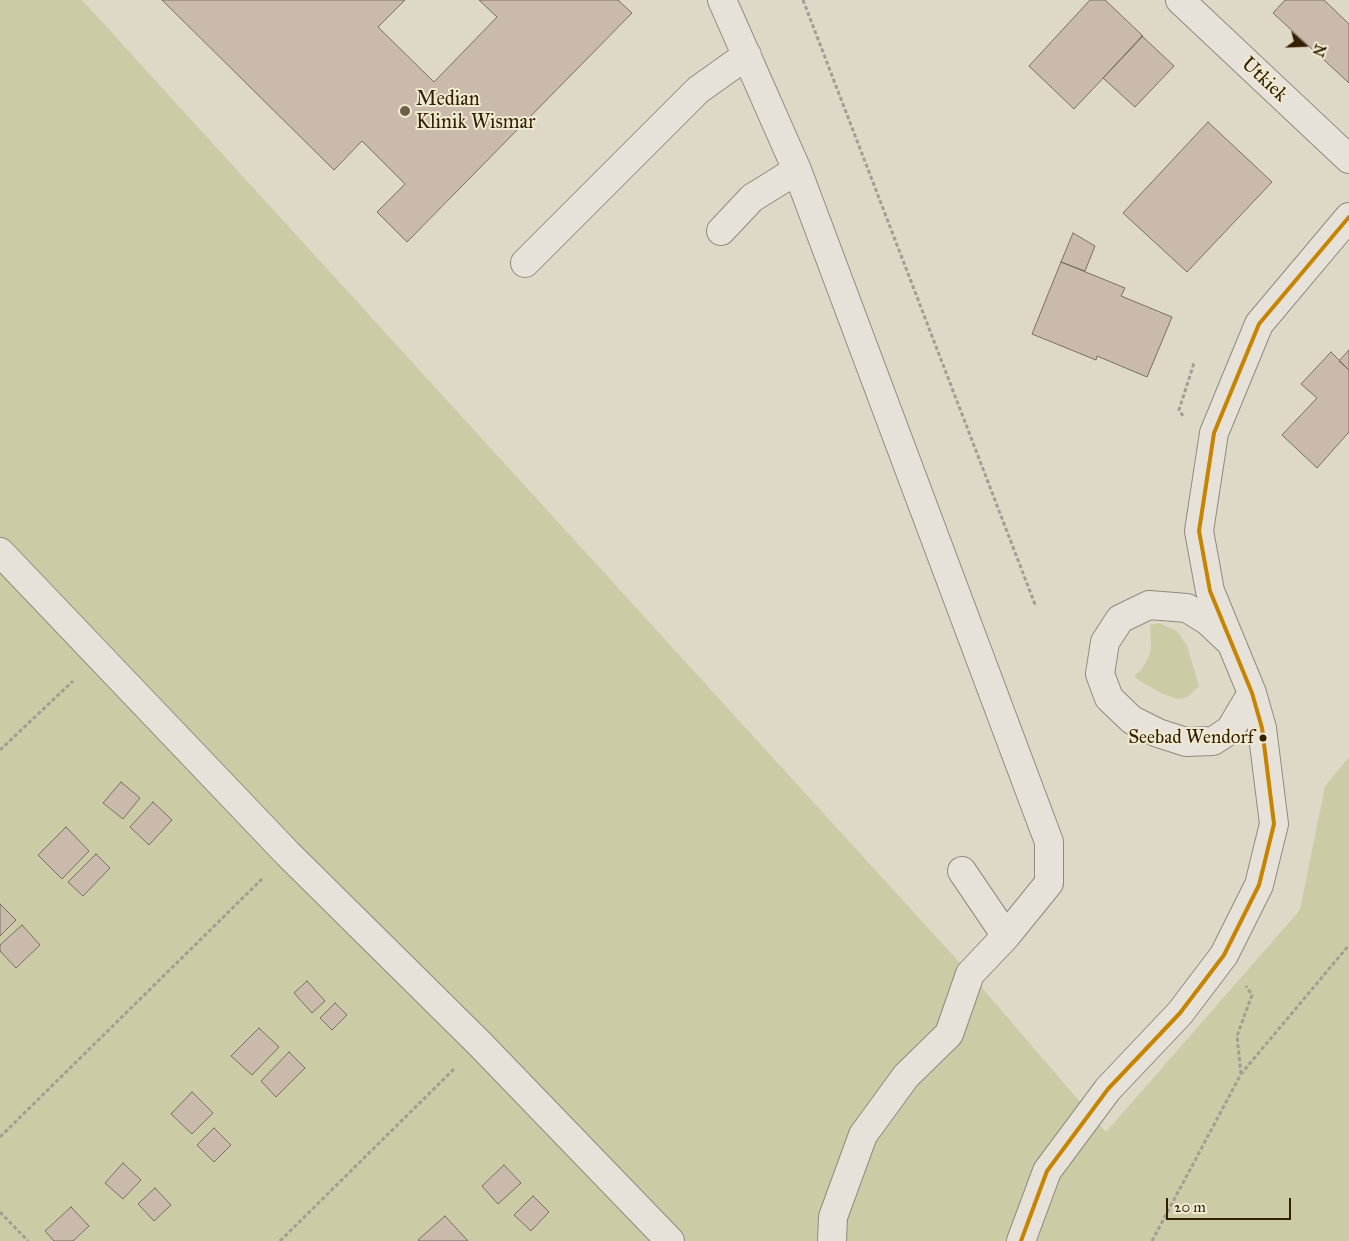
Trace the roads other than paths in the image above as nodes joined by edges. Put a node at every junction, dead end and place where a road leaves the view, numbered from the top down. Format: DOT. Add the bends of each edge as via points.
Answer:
graph roads {
  1 [pos="722,0"];
  2 [pos="1180,0"];
  3 [pos="747,55"];
  4 [pos="1349,159"];
  5 [pos="797,170"];
  6 [pos="1349,217"];
  7 [pos="721,231"];
  8 [pos="525,263"];
  9 [pos="0,552"];
  10 [pos="1232,643"];
  11 [pos="1252,693"];
  12 [pos="962,871"];
  13 [pos="1006,936"];
  14 [pos="670,1241"];
  15 [pos="832,1241"];
  16 [pos="1022,1241"];
  1 -- 3 [label="street"];
  2 -- 4 [label="street, Utkiek"];
  3 -- 5 [label="street"];
  3 -- 8 [label="street" via="698,90"];
  5 -- 7 [label="street" via="752,198"];
  5 -- 13 [label="street" via="1049,842 1049,883"];
  6 -- 10 [label="street" via="1259,324 1214,433 1199,531 1210,591"];
  9 -- 14 [label="street" via="288,854 480,1044"];
  10 -- 11 [label="street"];
  10 -- 11 [label="street" via="1208,621 1186,608 1149,605 1120,619 1105,642 1100,674 1109,698 1132,720 1186,742 1213,741 1230,730"];
  11 -- 16 [label="street" via="1262,728 1274,824 1258,885 1224,954 1180,1013 1108,1089 1047,1171"];
  12 -- 13 [label="street"];
  13 -- 15 [label="street" via="970,974 950,1034 906,1076 862,1135 834,1217"];
}
